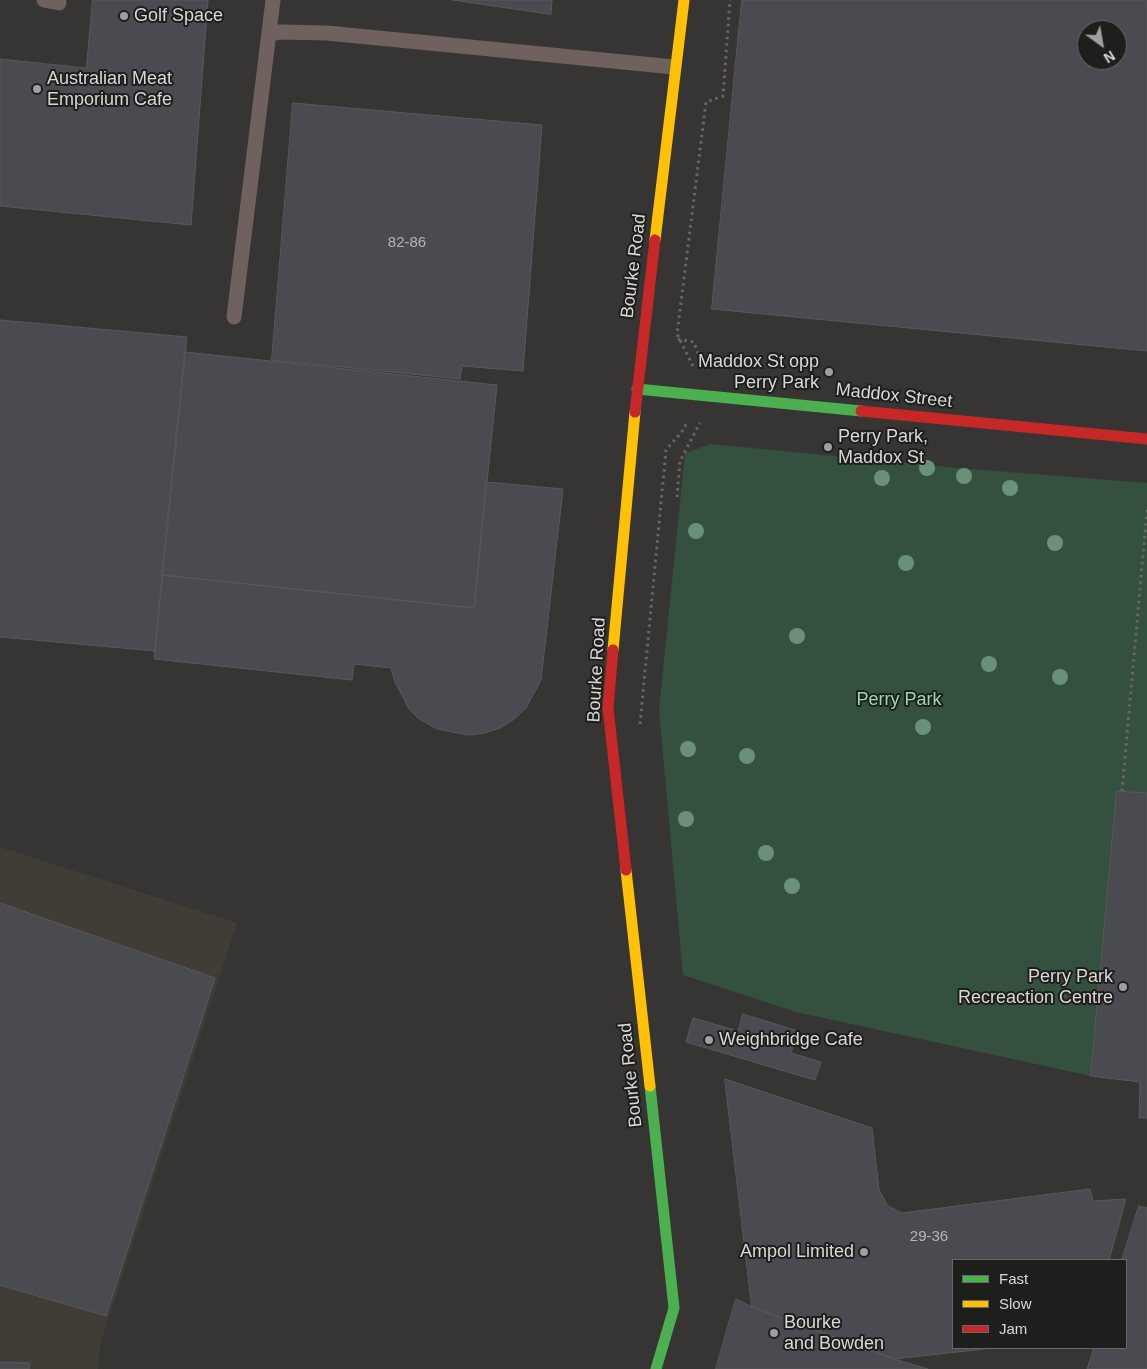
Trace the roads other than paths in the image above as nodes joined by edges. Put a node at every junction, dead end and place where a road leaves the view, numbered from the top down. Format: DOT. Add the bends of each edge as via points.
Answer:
graph roads {
  1 [pos="273,0"];
  2 [pos="684,0"];
  3 [pos="269,34"];
  4 [pos="674,67"];
  5 [pos="234,317"];
  6 [pos="637,390"];
  7 [pos="1147,439"];
  8 [pos="656,1369"];
  1 -- 3 [label="lane"];
  2 -- 4 [label="street, Bourke Road"];
  3 -- 4 [label="lane" via="327,33"];
  3 -- 5 [label="lane"];
  4 -- 6 [label="street, Bourke Road"];
  6 -- 7 [label="street, Maddox Street"];
  6 -- 8 [label="street, Bourke Road" via="608,708 674,1308"];
}
